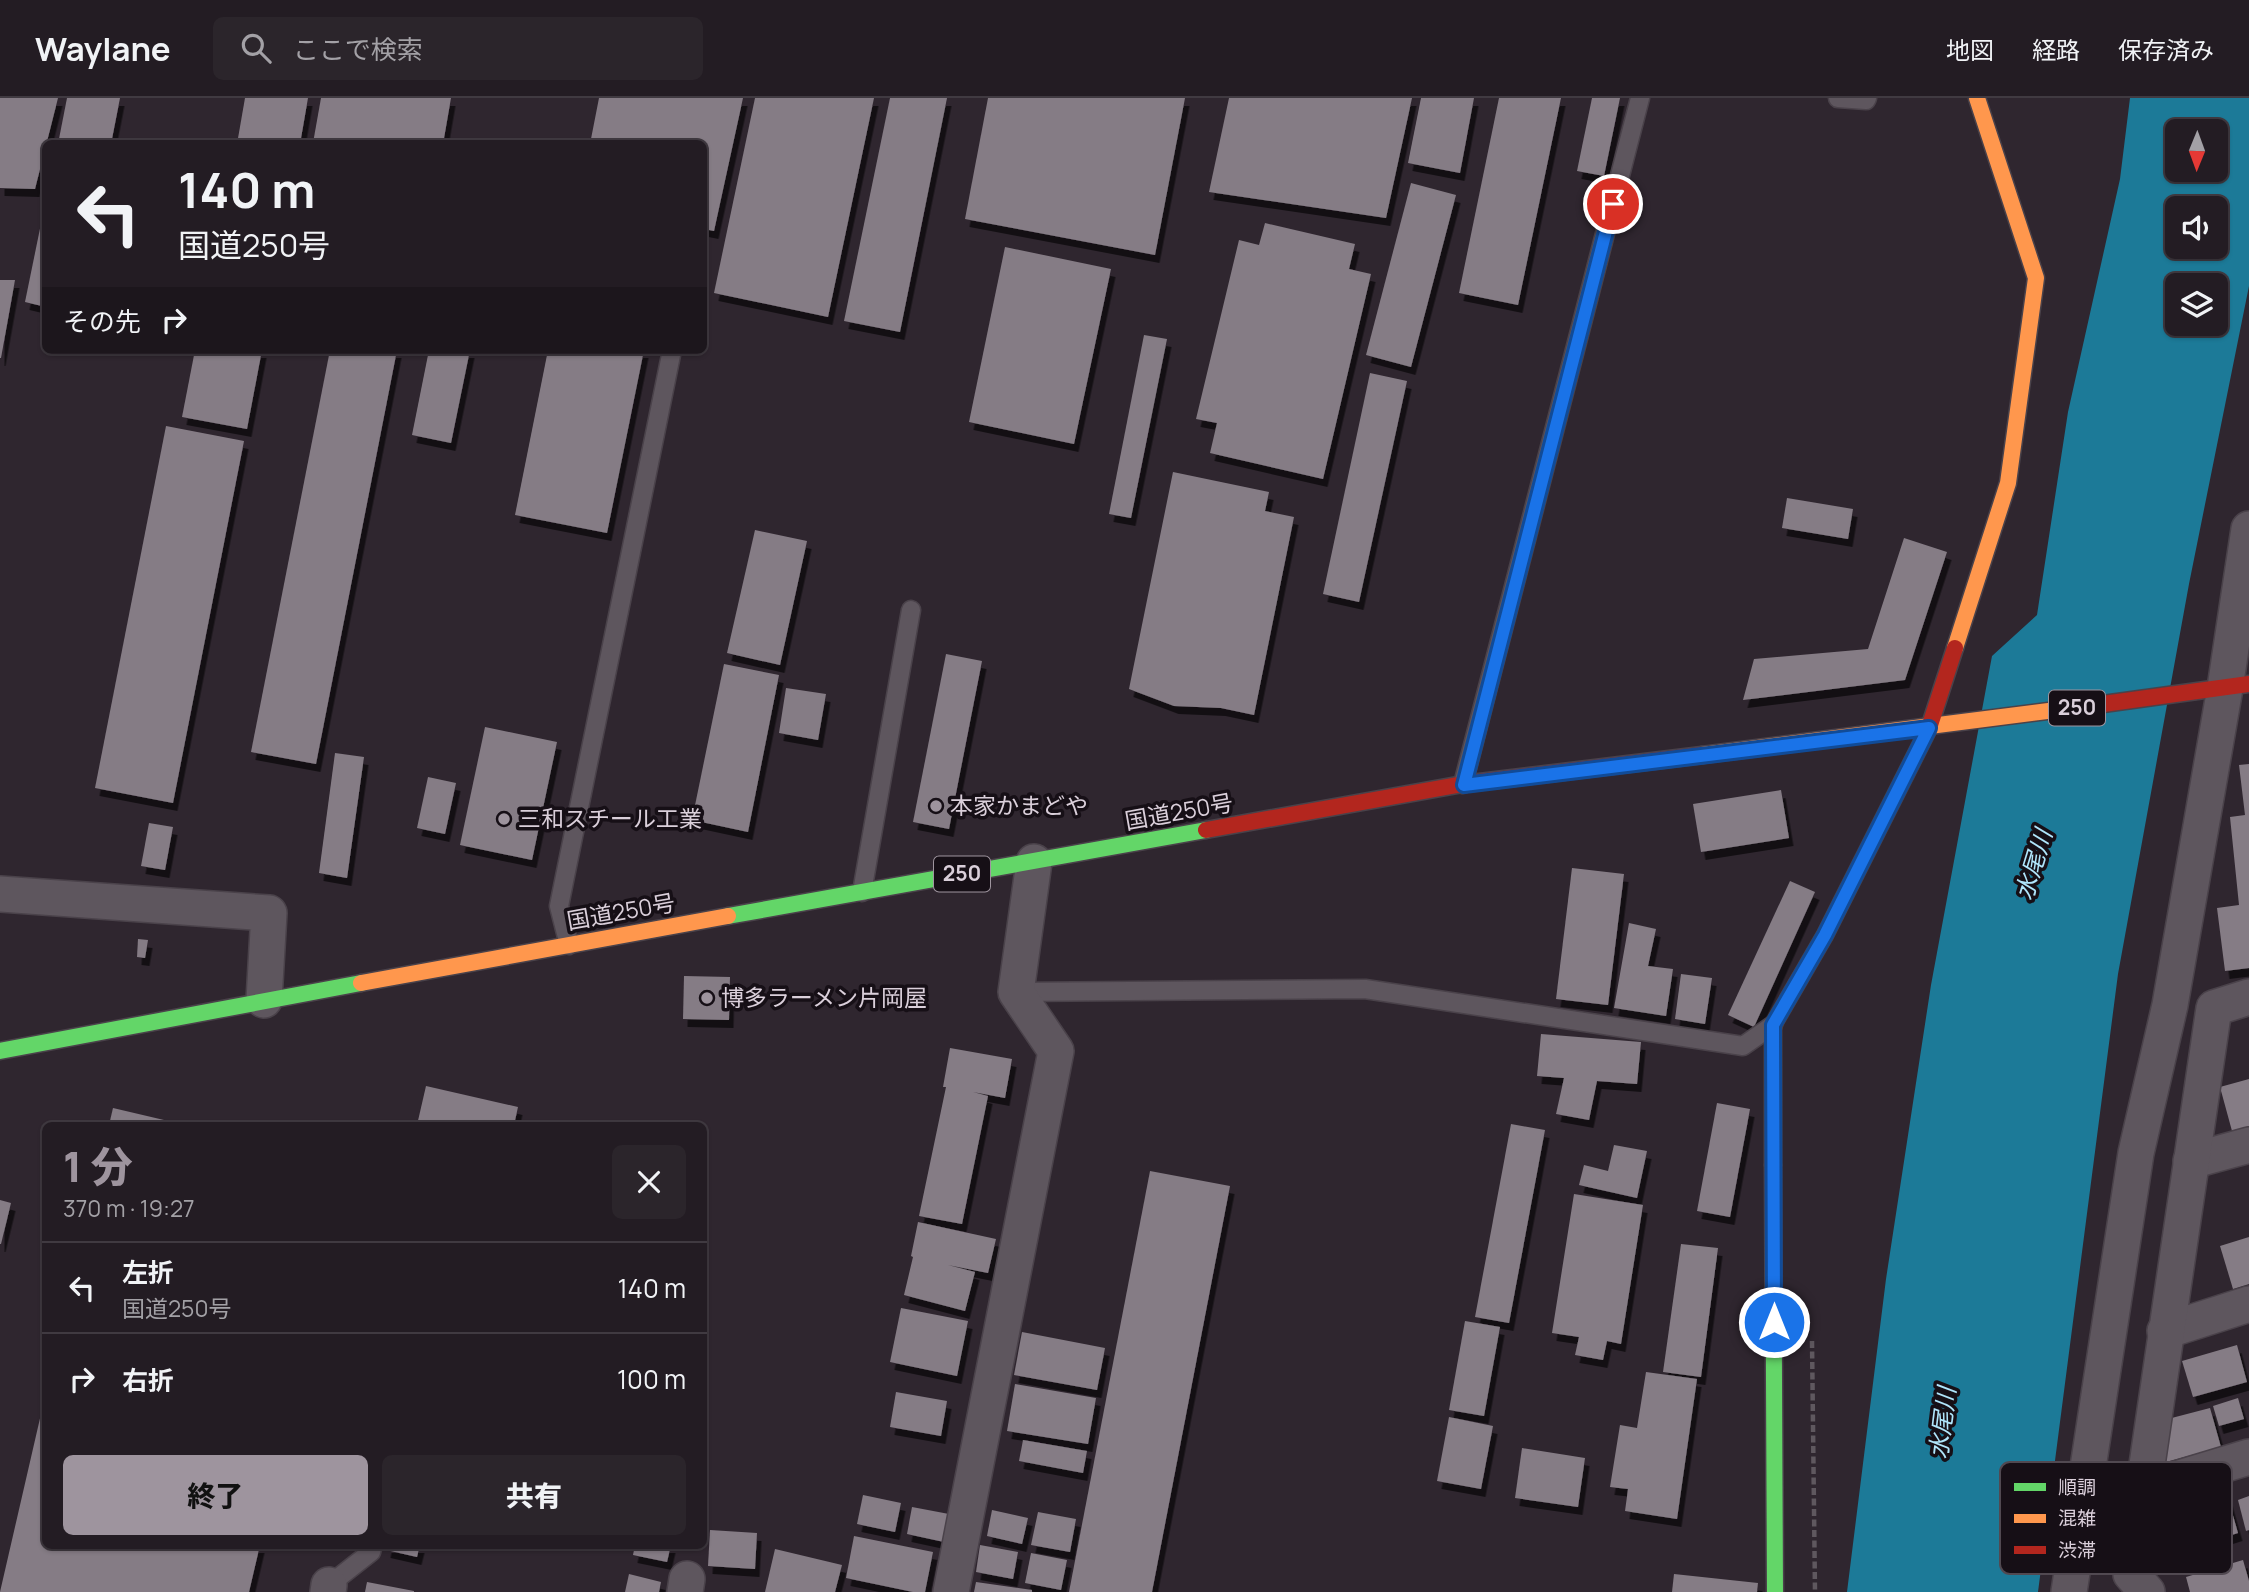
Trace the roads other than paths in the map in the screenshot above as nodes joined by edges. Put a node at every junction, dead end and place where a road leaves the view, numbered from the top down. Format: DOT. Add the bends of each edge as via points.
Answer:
graph roads {
  1 [pos="1640,98"];
  2 [pos="1838,98"];
  3 [pos="1867,98"];
  4 [pos="1977,98"];
  5 [pos="672,354"];
  6 [pos="2249,529"];
  7 [pos="911,610"];
  8 [pos="2237,686"];
  9 [pos="1929,728"];
  10 [pos="1464,785"];
  11 [pos="1034,862"];
  12 [pos="862,892"];
  13 [pos="0,894"];
  14 [pos="569,945"];
  15 [pos="1016,992"];
  16 [pos="2249,997"];
  17 [pos="264,1000"];
  18 [pos="1773,1025"];
  19 [pos="0,1051"];
  20 [pos="2249,1145"];
  21 [pos="2191,1161"];
  22 [pos="2249,1304"];
  23 [pos="2165,1331"];
  24 [pos="2249,1457"];
  25 [pos="2089,1462"];
  26 [pos="2147,1462"];
  27 [pos="2232,1462"];
  28 [pos="372,1549"];
  29 [pos="2072,1574"];
  30 [pos="2131,1574"];
  31 [pos="328,1588"];
  32 [pos="951,1592"];
  33 [pos="1775,1592"];
  34 [pos="2069,1592"];
  35 [pos="2147,1592"];
  1 -- 10 [label="lane"];
  2 -- 3 [label="lane"];
  4 -- 9 [label="main road" via="2035,278 2008,483"];
  5 -- 14 [label="lane" via="558,906"];
  6 -- 8 [label="street"];
  7 -- 12 [label="lane"];
  8 -- 9 [label="main road, 国道250号 / 250"];
  8 -- 25 [label="street" via="2136,1153"];
  9 -- 10 [label="main road, 国道250号 / 250"];
  9 -- 18 [label="main road" via="1825,935"];
  10 -- 11 [label="main road, 国道250号 / 250"];
  11 -- 12 [label="main road, 国道250号 / 250"];
  11 -- 15 [label="street"];
  12 -- 14 [label="main road, 国道250号 / 250"];
  13 -- 17 [label="street" via="269,913"];
  14 -- 17 [label="main road, 国道250号 / 250"];
  15 -- 18 [label="lane" via="1365,989 1743,1046"];
  15 -- 32 [label="street" via="1056,1051"];
  16 -- 21 [label="street" via="2214,1008"];
  17 -- 19 [label="main road, 国道250号 / 250"];
  18 -- 33 [label="main road"];
  20 -- 21 [label="street"];
  21 -- 23 [label="street"];
  22 -- 23 [label="street"];
  23 -- 26 [label="street"];
  24 -- 27 [label="street"];
  28 -- 31 [label="lane"];
  29 -- 34 [label="street"];
  30 -- 35 [label="street"];
}
